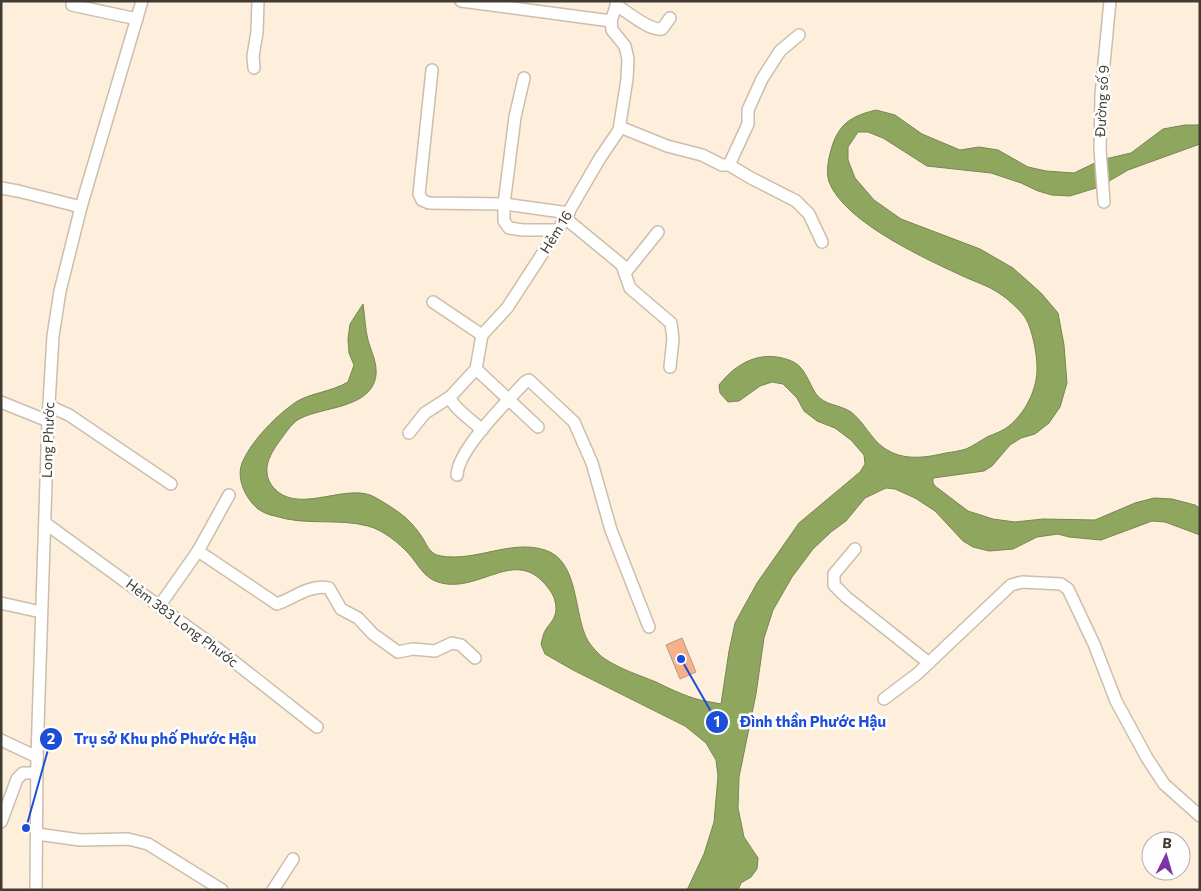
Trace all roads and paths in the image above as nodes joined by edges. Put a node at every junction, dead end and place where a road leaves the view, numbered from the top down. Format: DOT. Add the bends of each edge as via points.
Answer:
graph roads {
  1 [pos="142,1"];
  2 [pos="258,1"];
  3 [pos="460,1"];
  4 [pos="1110,1"];
  5 [pos="617,3"];
  6 [pos="72,5"];
  7 [pos="670,18"];
  8 [pos="137,19"];
  9 [pos="611,21"];
  10 [pos="799,35"];
  11 [pos="254,68"];
  12 [pos="432,70"];
  13 [pos="524,78"];
  14 [pos="620,127"];
  15 [pos="728,165"];
  16 [pos="1,188"];
  17 [pos="1103,197"];
  18 [pos="504,204"];
  19 [pos="81,207"];
  20 [pos="567,215"];
  21 [pos="558,230"];
  22 [pos="658,232"];
  23 [pos="822,242"];
  24 [pos="625,273"];
  25 [pos="432,302"];
  26 [pos="482,335"];
  27 [pos="670,367"];
  28 [pos="476,369"];
  29 [pos="450,397"];
  30 [pos="509,400"];
  31 [pos="1,402"];
  32 [pos="49,406"];
  33 [pos="48,421"];
  34 [pos="538,428"];
  35 [pos="482,430"];
  36 [pos="409,433"];
  37 [pos="457,475"];
  38 [pos="171,484"];
  39 [pos="229,495"];
  40 [pos="45,523"];
  41 [pos="855,549"];
  42 [pos="198,551"];
  43 [pos="1,603"];
  44 [pos="160,606"];
  45 [pos="41,612"];
  46 [pos="649,628"];
  47 [pos="476,658"];
  48 [pos="929,662"];
  49 [pos="884,698"];
  50 [pos="317,727"];
  51 [pos="1,740"];
  52 [pos="37,757"];
  53 [pos="37,772"];
  54 [pos="1200,816"];
  55 [pos="1,822"];
  56 [pos="37,834"];
  57 [pos="293,859"];
  58 [pos="36,890"];
  59 [pos="222,890"];
  60 [pos="273,890"];
  1 -- 8 [label="street, Long Phước"];
  2 -- 11 [label="street"];
  3 -- 9 [label="street"];
  4 -- 17 [label="street, Đường số 9" via="1101,95"];
  5 -- 7 [label="street" via="644,24 658,30"];
  5 -- 9 [label="street"];
  6 -- 8 [label="street"];
  8 -- 19 [label="street, Long Phước"];
  9 -- 14 [label="street, Hẻm 16" via="612,30 625,46 628,59"];
  10 -- 15 [label="street" via="780,51 762,79 748,110 748,124"];
  12 -- 18 [label="street" via="419,194 422,200 429,203"];
  13 -- 18 [label="street"];
  14 -- 15 [label="street"];
  14 -- 20 [label="street, Hẻm 16"];
  15 -- 23 [label="street" via="796,201 808,214"];
  16 -- 19 [label="street"];
  18 -- 20 [label="street"];
  18 -- 21 [label="street" via="504,221 509,228"];
  19 -- 32 [label="street, Long Phước" via="60,291 53,336"];
  20 -- 21 [label="street, Hẻm 16"];
  20 -- 24 [label="street" via="622,265"];
  21 -- 26 [label="street, Hẻm 16" via="506,308"];
  22 -- 24 [label="street"];
  24 -- 27 [label="street" via="630,288 670,323 673,339"];
  25 -- 26 [label="street"];
  26 -- 28 [label="street"];
  28 -- 29 [label="street"];
  28 -- 30 [label="street"];
  29 -- 35 [label="street" via="455,406"];
  29 -- 36 [label="street" via="425,413"];
  30 -- 34 [label="street"];
  30 -- 35 [label="street"];
  30 -- 46 [label="street" via="529,380 574,422 592,464 612,530"];
  31 -- 33 [label="street"];
  32 -- 33 [label="street, Long Phước"];
  32 -- 38 [label="street" via="68,415"];
  33 -- 40 [label="street, Long Phước"];
  35 -- 37 [label="street" via="463,455"];
  39 -- 42 [label="street"];
  40 -- 44 [label="street, Hẻm 383 Long Phước"];
  40 -- 45 [label="street, Long Phước"];
  41 -- 48 [label="street" via="834,574 834,585"];
  42 -- 44 [label="street"];
  42 -- 47 [label="street" via="277,604 307,590 321,586 328,588 341,609 358,618 398,652 413,649 435,651 452,643 462,645"];
  43 -- 45 [label="street"];
  44 -- 50 [label="street, Hẻm 383 Long Phước"];
  45 -- 52 [label="street, Long Phước"];
  48 -- 49 [label="street"];
  48 -- 54 [label="street" via="1011,585 1022,582 1061,584 1068,589 1116,702 1147,758 1164,784"];
  51 -- 52 [label="street"];
  52 -- 53 [label="street, Long Phước"];
  53 -- 55 [label="street" via="24,773 17,779"];
  53 -- 56 [label="street, Long Phước"];
  56 -- 58 [label="street, Long Phước"];
  56 -- 59 [label="street" via="80,840 128,839 148,844"];
  57 -- 60 [label="street"];
}
